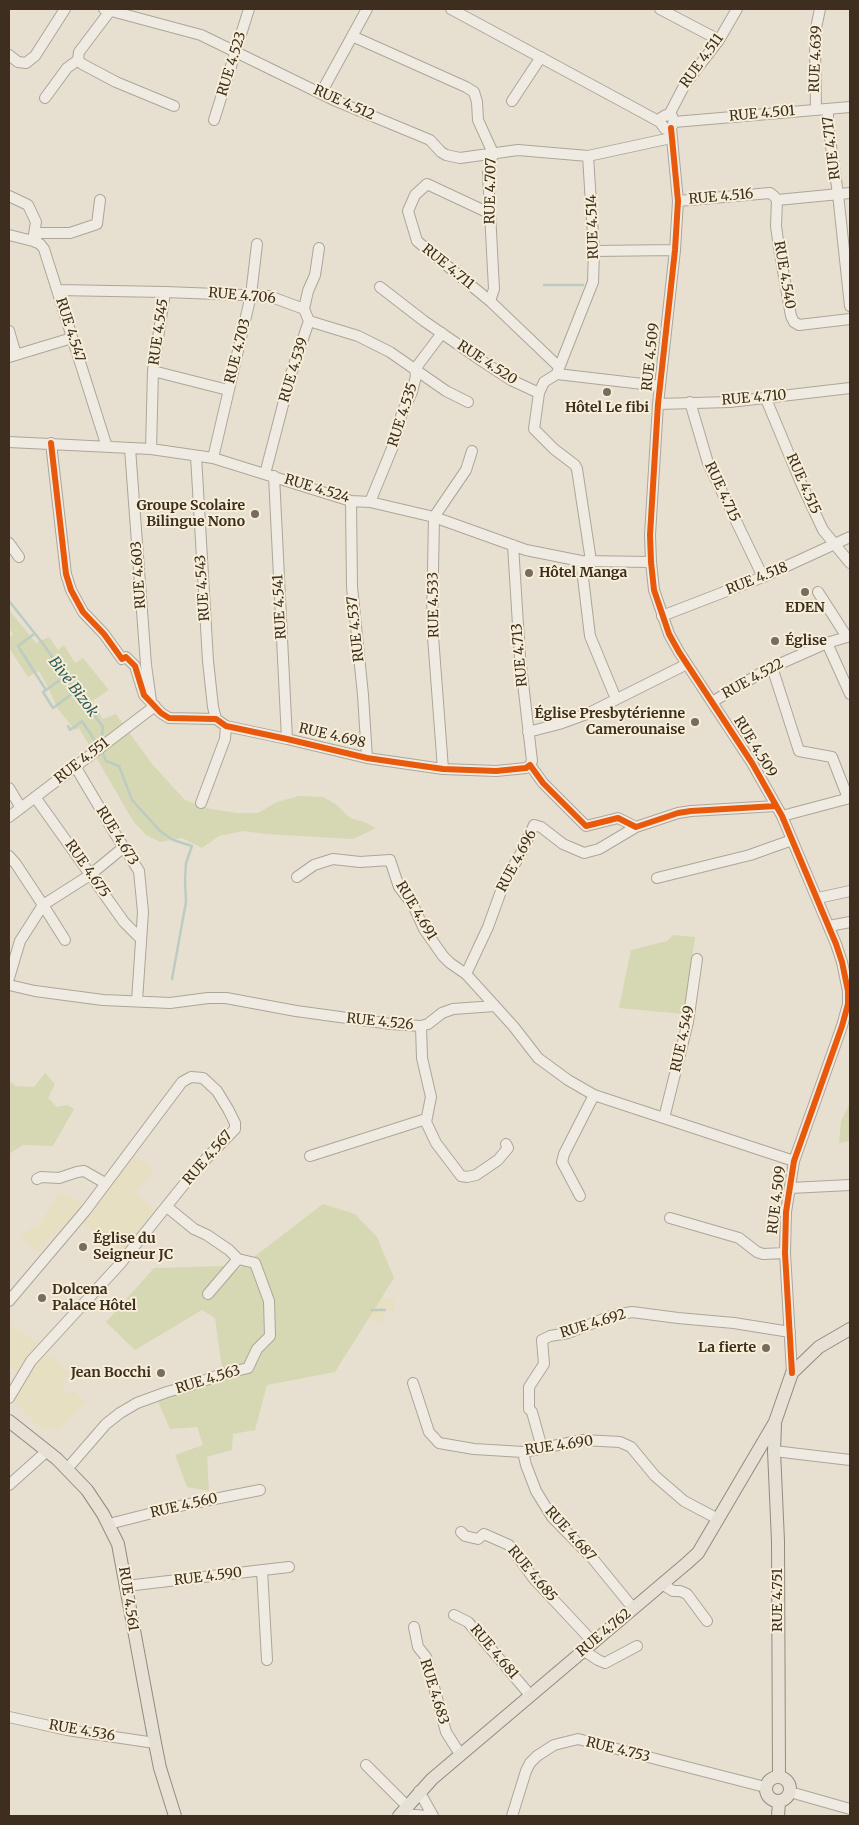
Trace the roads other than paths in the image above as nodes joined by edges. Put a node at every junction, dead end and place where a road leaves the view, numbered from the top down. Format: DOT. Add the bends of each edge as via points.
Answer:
graph roads {
  1 [pos="65,9"];
  2 [pos="249,9"];
  3 [pos="367,9"];
  4 [pos="451,9"];
  5 [pos="660,9"];
  6 [pos="737,9"];
  7 [pos="820,9"];
  8 [pos="107,10"];
  9 [pos="352,36"];
  10 [pos="719,40"];
  11 [pos="235,53"];
  12 [pos="9,55"];
  13 [pos="541,57"];
  14 [pos="78,60"];
  15 [pos="321,93"];
  16 [pos="45,98"];
  17 [pos="512,101"];
  18 [pos="174,106"];
  19 [pos="850,107"];
  20 [pos="828,108"];
  21 [pos="816,110"];
  22 [pos="214,120"];
  23 [pos="671,126"];
  24 [pos="493,153"];
  25 [pos="588,156"];
  26 [pos="850,193"];
  27 [pos="838,194"];
  28 [pos="9,196"];
  29 [pos="100,200"];
  30 [pos="678,200"];
  31 [pos="776,200"];
  32 [pos="489,213"];
  33 [pos="9,235"];
  34 [pos="33,240"];
  35 [pos="257,244"];
  36 [pos="319,248"];
  37 [pos="675,250"];
  38 [pos="594,251"];
  39 [pos="380,287"];
  40 [pos="57,290"];
  41 [pos="165,292"];
  42 [pos="251,295"];
  43 [pos="490,301"];
  44 [pos="850,306"];
  45 [pos="304,309"];
  46 [pos="850,319"];
  47 [pos="309,321"];
  48 [pos="9,331"];
  49 [pos="442,333"];
  50 [pos="72,338"];
  51 [pos="12,356"];
  52 [pos="415,369"];
  53 [pos="154,371"];
  54 [pos="558,371"];
  55 [pos="660,386"];
  56 [pos="850,388"];
  57 [pos="228,390"];
  58 [pos="539,392"];
  59 [pos="766,398"];
  60 [pos="468,402"];
  61 [pos="690,402"];
  62 [pos="658,404"];
  63 [pos="9,442"];
  64 [pos="52,443"];
  65 [pos="107,447"];
  66 [pos="130,448"];
  67 [pos="151,449"];
  68 [pos="472,452"];
  69 [pos="196,456"];
  70 [pos="213,458"];
  71 [pos="270,475"];
  72 [pos="351,500"];
  73 [pos="370,502"];
  74 [pos="434,517"];
  75 [pos="850,538"];
  76 [pos="9,543"];
  77 [pos="513,545"];
  78 [pos="834,545"];
  79 [pos="19,557"];
  80 [pos="586,561"];
  81 [pos="651,562"];
  82 [pos="850,563"];
  83 [pos="763,577"];
  84 [pos="818,592"];
  85 [pos="662,616"];
  86 [pos="848,636"];
  87 [pos="827,643"];
  88 [pos="687,664"];
  89 [pos="772,667"];
  90 [pos="850,694"];
  91 [pos="616,699"];
  92 [pos="712,702"];
  93 [pos="153,704"];
  94 [pos="216,719"];
  95 [pos="226,726"];
  96 [pos="528,732"];
  97 [pos="287,738"];
  98 [pos="367,758"];
  99 [pos="530,765"];
  100 [pos="75,766"];
  101 [pos="443,769"];
  102 [pos="9,788"];
  103 [pos="35,797"];
  104 [pos="849,798"];
  105 [pos="200,803"];
  106 [pos="776,806"];
  107 [pos="21,808"];
  108 [pos="782,816"];
  109 [pos="9,817"];
  110 [pos="636,827"];
  111 [pos="792,840"];
  112 [pos="124,847"];
  113 [pos="9,856"];
  114 [pos="90,875"];
  115 [pos="297,877"];
  116 [pos="657,878"];
  117 [pos="850,891"];
  118 [pos="818,898"];
  119 [pos="43,905"];
  120 [pos="850,922"];
  121 [pos="829,926"];
  122 [pos="141,939"];
  123 [pos="65,940"];
  124 [pos="697,959"];
  125 [pos="466,974"];
  126 [pos="9,978"];
  127 [pos="9,985"];
  128 [pos="137,1002"];
  129 [pos="495,1006"];
  130 [pos="421,1026"];
  131 [pos="846,1029"];
  132 [pos="594,1095"];
  133 [pos="426,1118"];
  134 [pos="664,1118"];
  135 [pos="506,1144"];
  136 [pos="310,1156"];
  137 [pos="794,1161"];
  138 [pos="37,1179"];
  139 [pos="105,1183"];
  140 [pos="850,1185"];
  141 [pos="790,1188"];
  142 [pos="580,1196"];
  143 [pos="167,1207"];
  144 [pos="670,1218"];
  145 [pos="785,1254"];
  146 [pos="238,1259"];
  147 [pos="208,1294"];
  148 [pos="9,1301"];
  149 [pos="850,1329"];
  150 [pos="790,1332"];
  151 [pos="792,1373"];
  152 [pos="413,1383"];
  153 [pos="9,1398"];
  154 [pos="9,1421"];
  155 [pos="775,1422"];
  156 [pos="542,1448"];
  157 [pos="47,1451"];
  158 [pos="774,1451"];
  159 [pos="523,1452"];
  160 [pos="850,1460"];
  161 [pos="67,1469"];
  162 [pos="9,1485"];
  163 [pos="260,1490"];
  164 [pos="718,1519"];
  165 [pos="109,1524"];
  166 [pos="461,1532"];
  167 [pos="289,1567"];
  168 [pos="262,1570"];
  169 [pos="662,1584"];
  170 [pos="126,1586"];
  171 [pos="633,1608"];
  172 [pos="454,1615"];
  173 [pos="707,1621"];
  174 [pos="414,1627"];
  175 [pos="588,1646"];
  176 [pos="637,1646"];
  177 [pos="267,1660"];
  178 [pos="530,1695"];
  179 [pos="9,1717"];
  180 [pos="155,1743"];
  181 [pos="460,1754"];
  182 [pos="366,1765"];
  183 [pos="779,1777"];
  184 [pos="765,1787"];
  185 [pos="419,1792"];
  186 [pos="790,1792"];
  187 [pos="779,1802"];
  188 [pos="850,1809"];
  189 [pos="402,1812"];
  190 [pos="175,1816"];
  191 [pos="428,1816"];
  192 [pos="433,1816"];
  193 [pos="512,1816"];
  194 [pos="778,1816"];
  1 -- 12 [label="street" via="32,59 18,62"];
  2 -- 11 [label="street, RUE 4.523"];
  3 -- 9 [label="street"];
  4 -- 13 [label="street"];
  5 -- 10 [label="street"];
  6 -- 10 [label="street, RUE 4.511"];
  7 -- 21 [label="street, RUE 4.639" via="814,46"];
  8 -- 11 [label="street, RUE 4.512" via="201,35"];
  8 -- 14 [label="street" via="79,52"];
  9 -- 15 [label="street"];
  9 -- 24 [label="street, RUE 4.707" via="472,90 476,96 478,120"];
  10 -- 23 [label="street, RUE 4.511" via="685,84"];
  11 -- 15 [label="street, RUE 4.512"];
  11 -- 22 [label="street, RUE 4.523"];
  13 -- 17 [label="street"];
  13 -- 23 [label="street" via="660,122 665,129"];
  14 -- 16 [label="street" via="67,68"];
  14 -- 18 [label="street" via="116,82"];
  15 -- 24 [label="street, RUE 4.512" via="430,140 446,155 460,158"];
  19 -- 20 [label="street, RUE 4.501"];
  20 -- 21 [label="street, RUE 4.501"];
  20 -- 27 [label="street, RUE 4.717"];
  21 -- 23 [label="street, RUE 4.501"];
  23 -- 25 [label="street"];
  23 -- 30 [label="street, RUE 4.509"];
  24 -- 25 [label="street, RUE 4.512" via="518,150"];
  24 -- 32 [label="street, RUE 4.707" via="488,174"];
  25 -- 38 [label="street, RUE 4.514"];
  26 -- 27 [label="street, RUE 4.516"];
  27 -- 31 [label="street, RUE 4.516"];
  27 -- 44 [label="street, RUE 4.717"];
  28 -- 34 [label="street" via="28,205 36,222"];
  29 -- 34 [label="street" via="97,224 70,233 39,233"];
  30 -- 31 [label="street, RUE 4.516" via="770,193"];
  30 -- 37 [label="street, RUE 4.509"];
  31 -- 46 [label="street, RUE 4.540" via="779,248 794,322 799,325"];
  32 -- 43 [label="street, RUE 4.707" via="494,289"];
  32 -- 43 [label="street, RUE 4.711" via="427,184 415,195 408,211 417,241"];
  33 -- 34 [label="street"];
  34 -- 40 [label="street, RUE 4.547" via="44,249"];
  35 -- 42 [label="street, RUE 4.703"];
  36 -- 45 [label="street" via="315,275"];
  37 -- 38 [label="street"];
  37 -- 55 [label="street, RUE 4.509"];
  38 -- 54 [label="street, RUE 4.514" via="590,291"];
  39 -- 49 [label="street, RUE 4.520"];
  40 -- 41 [label="street, RUE 4.545"];
  40 -- 50 [label="street, RUE 4.547"];
  41 -- 42 [label="street, RUE 4.706"];
  41 -- 53 [label="street, RUE 4.545"];
  42 -- 45 [label="street, RUE 4.706" via="269,296"];
  42 -- 57 [label="street, RUE 4.703"];
  43 -- 54 [label="street"];
  45 -- 47 [label="street"];
  47 -- 52 [label="street, RUE 4.539" via="358,336"];
  47 -- 71 [label="street, RUE 4.539" via="291,374"];
  48 -- 51 [label="street"];
  49 -- 52 [label="street, RUE 4.535"];
  49 -- 58 [label="street, RUE 4.520" via="511,380"];
  50 -- 51 [label="street"];
  50 -- 65 [label="street, RUE 4.547"];
  52 -- 60 [label="street"];
  52 -- 73 [label="street, RUE 4.535" via="412,392"];
  53 -- 57 [label="street"];
  53 -- 67 [label="street, RUE 4.545"];
  54 -- 55 [label="street"];
  54 -- 58 [label="street" via="544,382"];
  55 -- 62 [label="street, RUE 4.509"];
  56 -- 59 [label="street, RUE 4.710"];
  57 -- 70 [label="street, RUE 4.703"];
  58 -- 80 [label="street" via="534,429 577,468"];
  59 -- 61 [label="street, RUE 4.710"];
  59 -- 78 [label="street, RUE 4.515" via="801,483 823,530"];
  61 -- 62 [label="street, RUE 4.710"];
  61 -- 83 [label="street, RUE 4.715" via="708,462"];
  62 -- 81 [label="street, RUE 4.509"];
  63 -- 64 [label="street, RUE 4.524"];
  64 -- 65 [label="street, RUE 4.524"];
  64 -- 93 [label="street" via="66,574 71,590 83,612 122,659 126,656 135,666 144,695"];
  65 -- 66 [label="street, RUE 4.524"];
  66 -- 67 [label="street, RUE 4.524"];
  66 -- 93 [label="street, RUE 4.603" via="143,630"];
  67 -- 69 [label="street, RUE 4.524"];
  68 -- 74 [label="street, RUE 4.533" via="466,470"];
  69 -- 70 [label="street, RUE 4.524"];
  69 -- 94 [label="street, RUE 4.543" via="208,661"];
  70 -- 71 [label="street, RUE 4.524"];
  71 -- 72 [label="street, RUE 4.524"];
  71 -- 97 [label="street, RUE 4.541"];
  72 -- 73 [label="street, RUE 4.524"];
  72 -- 98 [label="street, RUE 4.537" via="352,587"];
  73 -- 74 [label="street, RUE 4.524"];
  74 -- 77 [label="street, RUE 4.524"];
  74 -- 101 [label="street, RUE 4.533" via="432,623"];
  75 -- 78 [label="street, RUE 4.518"];
  76 -- 79 [label="street"];
  77 -- 80 [label="street, RUE 4.524"];
  77 -- 96 [label="street, RUE 4.713"];
  78 -- 82 [label="street, RUE 4.515"];
  78 -- 83 [label="street, RUE 4.518"];
  80 -- 81 [label="street, RUE 4.524"];
  80 -- 91 [label="street" via="590,636"];
  81 -- 85 [label="street, RUE 4.509" via="654,590"];
  83 -- 85 [label="street, RUE 4.518"];
  84 -- 86 [label="street"];
  85 -- 88 [label="street, RUE 4.509"];
  86 -- 87 [label="street, RUE 4.522"];
  87 -- 89 [label="street, RUE 4.522"];
  87 -- 90 [label="street"];
  88 -- 91 [label="street"];
  88 -- 92 [label="street, RUE 4.509"];
  89 -- 92 [label="street, RUE 4.522"];
  89 -- 104 [label="street" via="799,751 832,757"];
  91 -- 96 [label="street" via="589,713"];
  92 -- 106 [label="street, RUE 4.509"];
  93 -- 94 [label="street" via="169,718"];
  93 -- 100 [label="street, RUE 4.551"];
  94 -- 95 [label="street, RUE 4.698"];
  95 -- 97 [label="street, RUE 4.698"];
  95 -- 105 [label="street" via="225,739"];
  96 -- 99 [label="street, RUE 4.713"];
  97 -- 98 [label="street, RUE 4.698"];
  98 -- 101 [label="street, RUE 4.698"];
  99 -- 101 [label="street, RUE 4.698" via="496,771"];
  99 -- 110 [label="street" via="543,783 586,826 618,818"];
  100 -- 103 [label="street, RUE 4.551"];
  100 -- 112 [label="street, RUE 4.673"];
  102 -- 107 [label="street"];
  103 -- 107 [label="street, RUE 4.551"];
  103 -- 114 [label="street, RUE 4.675"];
  104 -- 108 [label="street"];
  106 -- 108 [label="street, RUE 4.509"];
  106 -- 110 [label="street" via="691,811"];
  107 -- 109 [label="street, RUE 4.551"];
  108 -- 111 [label="street, RUE 4.509"];
  110 -- 125 [label="street, RUE 4.696" via="599,849 584,853 534,825 505,880"];
  111 -- 116 [label="street" via="750,855"];
  111 -- 118 [label="street, RUE 4.509"];
  112 -- 114 [label="street"];
  112 -- 122 [label="street, RUE 4.673" via="139,871 143,912"];
  113 -- 119 [label="street"];
  114 -- 119 [label="street"];
  114 -- 122 [label="street, RUE 4.675" via="124,922"];
  115 -- 125 [label="street, RUE 4.691" via="314,865 332,859 360,862 390,860 399,887 413,905 424,928 446,960"];
  117 -- 118 [label="street"];
  118 -- 121 [label="street, RUE 4.509"];
  119 -- 123 [label="street"];
  119 -- 126 [label="street" via="20,941"];
  120 -- 121 [label="street"];
  121 -- 131 [label="street, RUE 4.509" via="848,991"];
  122 -- 128 [label="street, RUE 4.673"];
  124 -- 134 [label="street, RUE 4.549" via="688,1022"];
  125 -- 129 [label="street, RUE 4.691"];
  127 -- 128 [label="street, RUE 4.526" via="35,991"];
  128 -- 130 [label="street, RUE 4.526" via="226,998 296,1011"];
  129 -- 130 [label="street, RUE 4.526" via="453,1009"];
  129 -- 132 [label="street" via="542,1062"];
  130 -- 133 [label="street" via="422,1058 431,1097"];
  131 -- 137 [label="street, RUE 4.509"];
  132 -- 134 [label="street"];
  132 -- 142 [label="street" via="562,1162"];
  133 -- 135 [label="street" via="433,1138 461,1176 476,1175 491,1165 508,1148"];
  133 -- 136 [label="street"];
  134 -- 137 [label="street"];
  137 -- 141 [label="street, RUE 4.509"];
  138 -- 139 [label="street" via="59,1178 84,1171"];
  139 -- 143 [label="street, RUE 4.567" via="182,1082 191,1076 203,1078 221,1097 235,1129 198,1167"];
  139 -- 148 [label="street, RUE 4.567"];
  140 -- 141 [label="street"];
  141 -- 145 [label="street, RUE 4.509"];
  143 -- 146 [label="street, RUE 4.563"];
  143 -- 153 [label="street, RUE 4.567" via="120,1264 31,1361"];
  144 -- 145 [label="street" via="739,1238 763,1254"];
  145 -- 150 [label="street, RUE 4.509"];
  146 -- 147 [label="street"];
  146 -- 161 [label="street, RUE 4.563" via="255,1263 269,1301 270,1336 257,1350 248,1368 219,1374 137,1403 106,1424"];
  149 -- 151 [label="main road" via="819,1347"];
  150 -- 151 [label="street, RUE 4.509"];
  150 -- 156 [label="street, RUE 4.692" via="734,1322 632,1312 611,1316 568,1334 550,1336 542,1340 544,1364 529,1387 529,1410"];
  151 -- 155 [label="main road"];
  152 -- 159 [label="street, RUE 4.690" via="429,1432 439,1442 474,1449"];
  154 -- 157 [label="main road, RUE 4.561"];
  155 -- 158 [label="main road, RUE 4.751"];
  155 -- 164 [label="main road, RUE 4.762"];
  156 -- 159 [label="street, RUE 4.690"];
  156 -- 164 [label="street, RUE 4.690" via="583,1440 626,1444 684,1501"];
  157 -- 161 [label="main road, RUE 4.561"];
  157 -- 162 [label="street"];
  158 -- 160 [label="street"];
  158 -- 183 [label="main road, RUE 4.751" via="778,1541"];
  159 -- 171 [label="street, RUE 4.687" via="536,1491 547,1511 593,1559"];
  161 -- 165 [label="main road, RUE 4.561" via="96,1502"];
  163 -- 165 [label="street, RUE 4.560"];
  164 -- 169 [label="main road, RUE 4.762" via="698,1552"];
  165 -- 170 [label="main road, RUE 4.561" via="120,1551"];
  166 -- 175 [label="street, RUE 4.685" via="478,1538 484,1534 509,1545"];
  167 -- 168 [label="street, RUE 4.590"];
  168 -- 170 [label="street, RUE 4.590"];
  168 -- 177 [label="street"];
  169 -- 171 [label="main road, RUE 4.762"];
  169 -- 173 [label="street" via="687,1594"];
  170 -- 180 [label="main road, RUE 4.561"];
  171 -- 175 [label="main road, RUE 4.762"];
  172 -- 178 [label="street, RUE 4.681" via="468,1622"];
  174 -- 181 [label="street, RUE 4.683" via="418,1647 426,1657 446,1732"];
  175 -- 176 [label="street" via="598,1660 605,1663"];
  175 -- 178 [label="main road, RUE 4.762"];
  178 -- 181 [label="main road, RUE 4.762"];
  179 -- 180 [label="street, RUE 4.536" via="67,1730"];
  180 -- 190 [label="main road, RUE 4.561"];
  181 -- 185 [label="main road, RUE 4.762"];
  182 -- 189 [label="street"];
  183 -- 184 [label="main road" via="770,1779"];
  183 -- 186 [label="main road" via="788,1782"];
  184 -- 187 [label="main road" via="770,1799"];
  184 -- 193 [label="street, RUE 4.753" via="578,1739 554,1745 530,1762"];
  185 -- 189 [label="main road, RUE 4.762"];
  185 -- 192 [label="street"];
  186 -- 187 [label="main road"];
  186 -- 188 [label="street"];
  187 -- 194 [label="main road"];
  189 -- 191 [label="street"];
}
